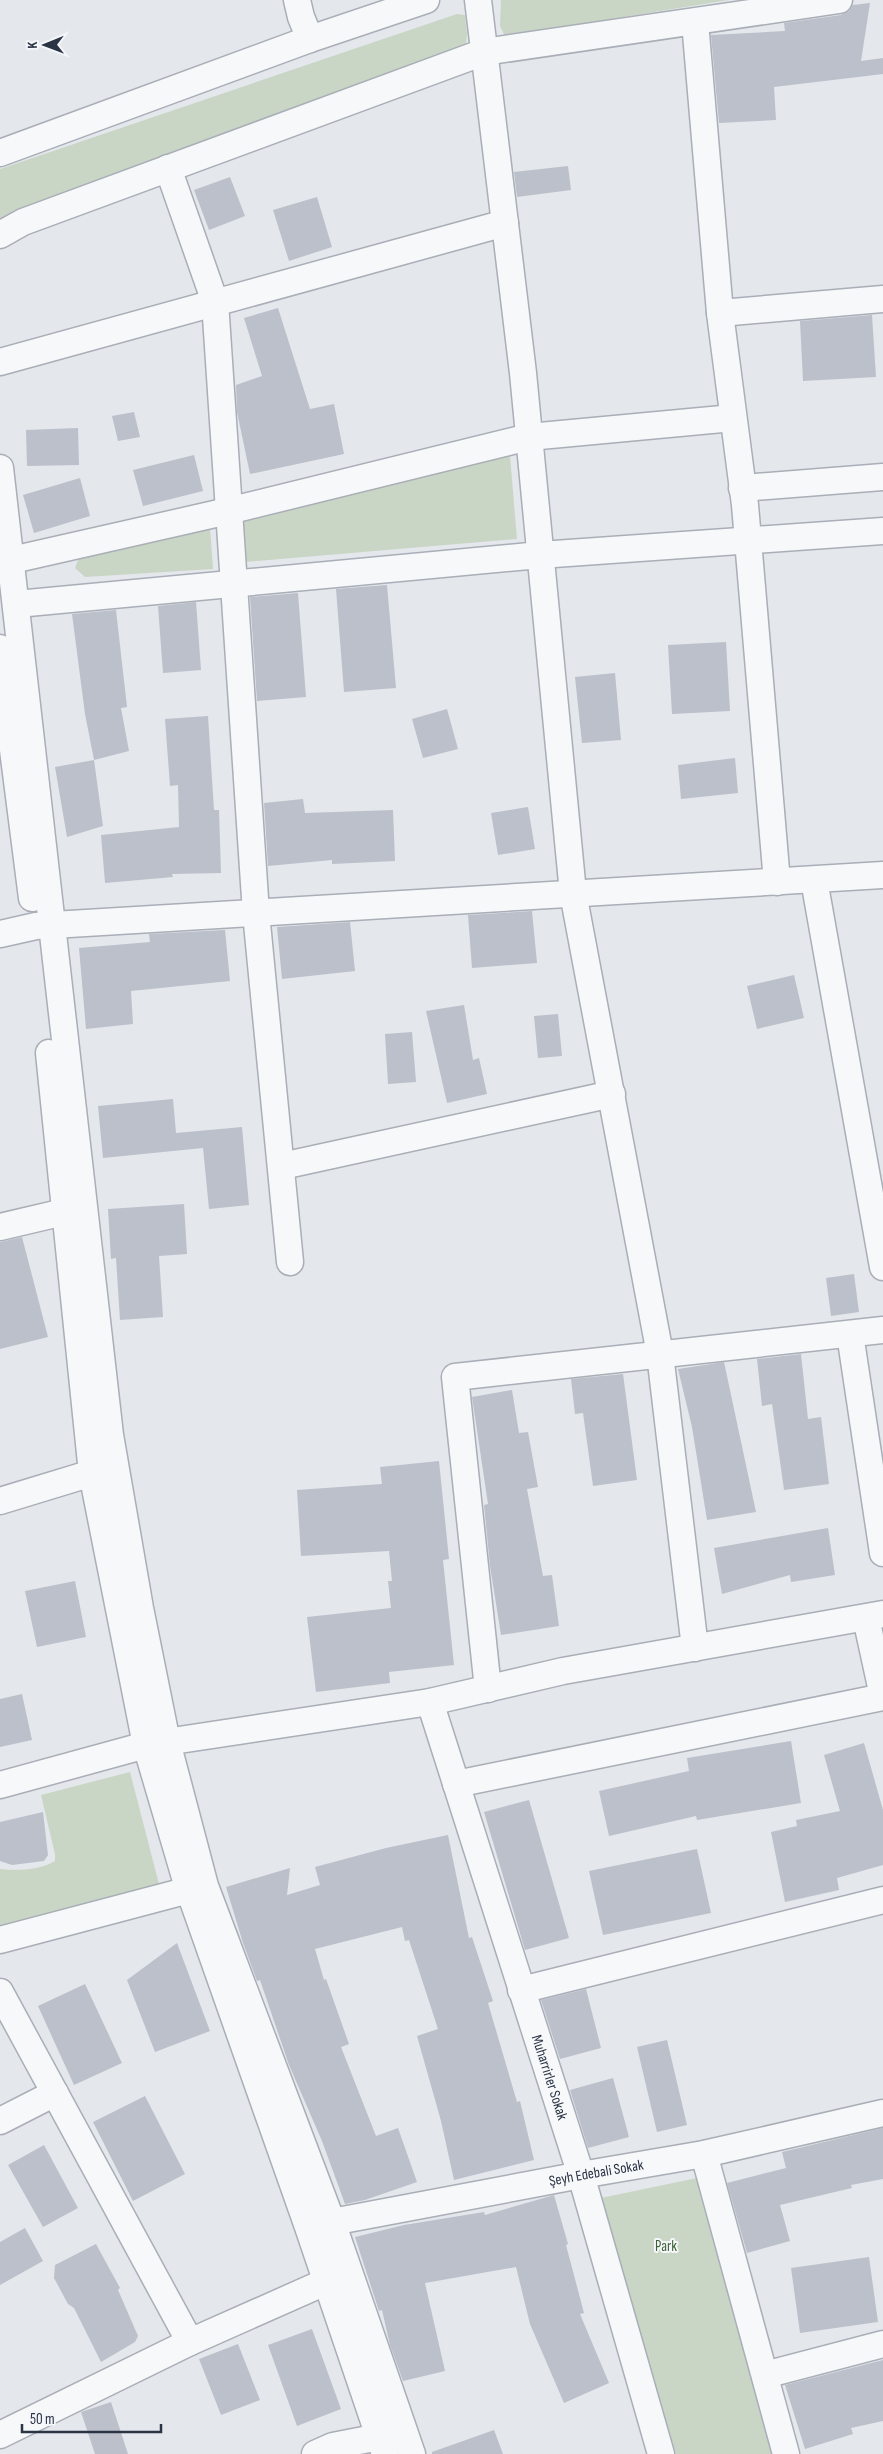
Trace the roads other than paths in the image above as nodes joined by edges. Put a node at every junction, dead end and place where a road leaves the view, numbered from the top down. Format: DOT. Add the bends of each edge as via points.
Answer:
graph roads {
  1 [pos="297,0"];
  2 [pos="426,0"];
  3 [pos="478,0"];
  4 [pos="839,0"];
  5 [pos="694,22"];
  6 [pos="310,39"];
  7 [pos="484,52"];
  8 [pos="0,153"];
  9 [pos="168,168"];
  10 [pos="505,222"];
  11 [pos="0,235"];
  12 [pos="883,299"];
  13 [pos="215,302"];
  14 [pos="720,313"];
  15 [pos="0,362"];
  16 [pos="733,418"];
  17 [pos="529,437"];
  18 [pos="0,468"];
  19 [pos="883,477"];
  20 [pos="742,488"];
  21 [pos="228,511"];
  22 [pos="883,531"];
  23 [pos="748,542"];
  24 [pos="540,556"];
  25 [pos="12,560"];
  26 [pos="236,584"];
  27 [pos="17,604"];
  28 [pos="0,648"];
  29 [pos="6,742"];
  30 [pos="883,875"];
  31 [pos="814,880"];
  32 [pos="777,882"];
  33 [pos="573,893"];
  34 [pos="256,914"];
  35 [pos="44,926"];
  36 [pos="0,934"];
  37 [pos="612,1094"];
  38 [pos="282,1166"];
  39 [pos="64,1212"];
  40 [pos="0,1227"];
  41 [pos="290,1262"];
  42 [pos="883,1267"];
  43 [pos="883,1330"];
  44 [pos="850,1334"];
  45 [pos="660,1354"];
  46 [pos="92,1473"];
  47 [pos="0,1501"];
  48 [pos="883,1553"];
  49 [pos="874,1616"];
  50 [pos="695,1648"];
  51 [pos="488,1689"];
  52 [pos="883,1696"];
  53 [pos="430,1702"];
  54 [pos="156,1744"];
  55 [pos="456,1784"];
  56 [pos="0,1785"];
  57 [pos="189,1890"];
  58 [pos="883,1900"];
  59 [pos="0,1940"];
  60 [pos="521,1990"];
  61 [pos="0,1992"];
  62 [pos="55,2094"];
  63 [pos="883,2113"];
  64 [pos="0,2121"];
  65 [pos="704,2154"];
  66 [pos="581,2175"];
  67 [pos="320,2225"];
  68 [pos="349,2270"];
  69 [pos="327,2283"];
  70 [pos="190,2342"];
  71 [pos="883,2344"];
  72 [pos="764,2375"];
  73 [pos="0,2435"];
  74 [pos="382,2446"];
  75 [pos="315,2454"];
  76 [pos="412,2454"];
  77 [pos="661,2454"];
  78 [pos="786,2454"];
  1 -- 6 [label="street"];
  2 -- 6 [label="street"];
  3 -- 7 [label="street"];
  4 -- 5 [label="street"];
  5 -- 7 [label="street"];
  5 -- 14 [label="street"];
  6 -- 8 [label="street"];
  7 -- 9 [label="street"];
  7 -- 10 [label="street"];
  9 -- 11 [label="street" via="23,222"];
  9 -- 13 [label="street"];
  10 -- 13 [label="street"];
  10 -- 17 [label="street"];
  12 -- 14 [label="street"];
  13 -- 15 [label="street"];
  13 -- 21 [label="street"];
  14 -- 16 [label="street"];
  16 -- 17 [label="street"];
  16 -- 20 [label="street"];
  17 -- 21 [label="street"];
  17 -- 24 [label="street"];
  18 -- 25 [label="street"];
  19 -- 20 [label="street"];
  20 -- 23 [label="street"];
  21 -- 25 [label="street"];
  21 -- 26 [label="street"];
  22 -- 23 [label="street"];
  23 -- 24 [label="street"];
  23 -- 32 [label="street"];
  24 -- 26 [label="street"];
  24 -- 33 [label="street"];
  25 -- 27 [label="street"];
  26 -- 27 [label="street"];
  26 -- 34 [label="street"];
  27 -- 35 [label="street"];
  28 -- 29 [label="street"];
  29 -- 35 [label="street"];
  30 -- 31 [label="street"];
  31 -- 32 [label="street"];
  31 -- 42 [label="street"];
  32 -- 33 [label="street"];
  33 -- 34 [label="street"];
  33 -- 37 [label="street"];
  34 -- 35 [label="street"];
  34 -- 38 [label="street"];
  35 -- 36 [label="street"];
  35 -- 39 [label="street"];
  35 -- 54 [label="street" via="110,1435 140,1608"];
  37 -- 38 [label="street"];
  37 -- 45 [label="street"];
  38 -- 41 [label="street"];
  39 -- 40 [label="street"];
  39 -- 46 [label="street"];
  43 -- 44 [label="street"];
  44 -- 45 [label="street"];
  44 -- 48 [label="street"];
  45 -- 50 [label="street"];
  45 -- 51 [label="street" via="455,1378"];
  46 -- 47 [label="street"];
  46 -- 54 [label="street"];
  49 -- 50 [label="street"];
  49 -- 52 [label="street"];
  50 -- 51 [label="street" via="563,1671"];
  51 -- 53 [label="street"];
  52 -- 55 [label="street"];
  53 -- 54 [label="street"];
  53 -- 55 [label="street, Muharrirler Sokak"];
  54 -- 56 [label="street"];
  54 -- 57 [label="street"];
  54 -- 67 [label="street"];
  55 -- 60 [label="street, Muharrirler Sokak"];
  57 -- 59 [label="street"];
  57 -- 67 [label="street"];
  58 -- 60 [label="street"];
  60 -- 66 [label="street, Muharrirler Sokak"];
  61 -- 62 [label="street"];
  62 -- 64 [label="street"];
  62 -- 70 [label="street"];
  63 -- 65 [label="street, Şeyh Edebali Sokak"];
  65 -- 66 [label="street, Şeyh Edebali Sokak"];
  65 -- 72 [label="street"];
  66 -- 67 [label="street, Şeyh Edebali Sokak"];
  66 -- 77 [label="street, Muharrirler Sokak"];
  67 -- 68 [label="street"];
  67 -- 69 [label="street"];
  68 -- 69 [label="street"];
  68 -- 76 [label="street"];
  69 -- 70 [label="street"];
  69 -- 74 [label="street"];
  70 -- 73 [label="street"];
  71 -- 72 [label="street"];
  72 -- 78 [label="street"];
  74 -- 75 [label="street" via="333,2446"];
}
